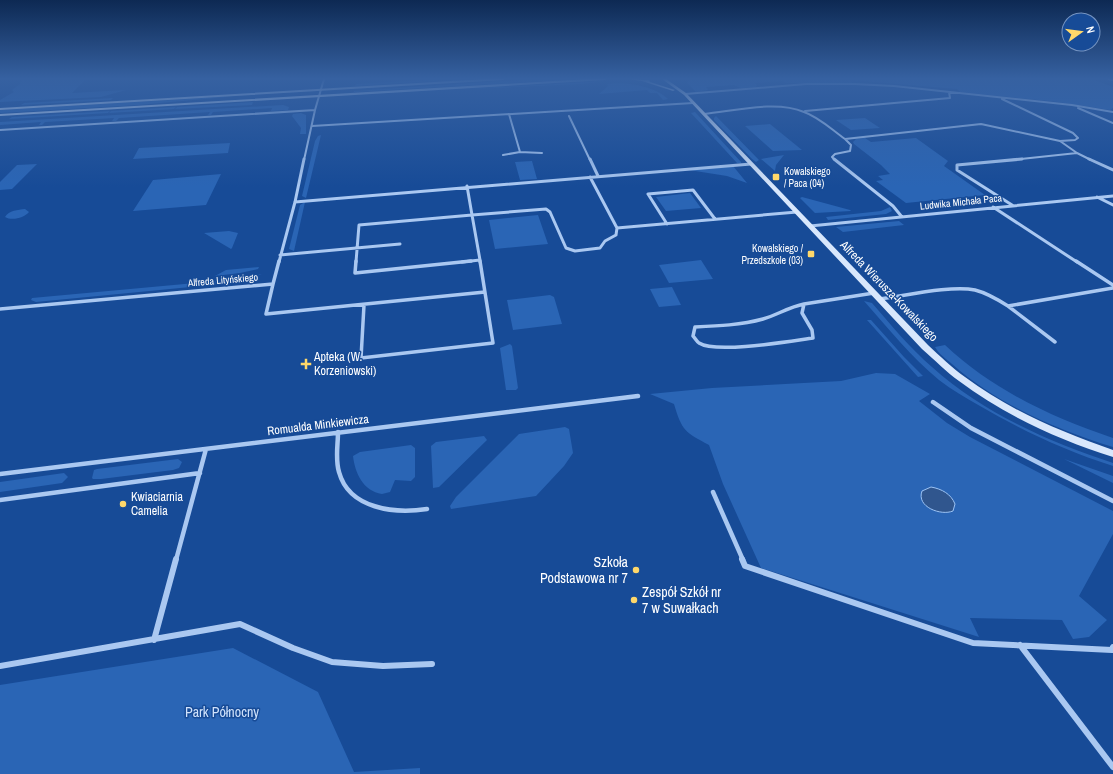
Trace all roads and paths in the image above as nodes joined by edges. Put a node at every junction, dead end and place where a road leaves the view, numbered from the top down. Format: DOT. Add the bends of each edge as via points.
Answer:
graph roads {
  1 [pos="234,115"];
  2 [pos="314,115"];
  3 [pos="490,115"];
  4 [pos="508,115"];
  5 [pos="705,115"];
  6 [pos="811,115"];
  7 [pos="1036,115"];
  8 [pos="1095,115"];
  9 [pos="569,116"];
  10 [pos="1113,123"];
  11 [pos="312,126"];
  12 [pos="0,130"];
  13 [pos="845,139"];
  14 [pos="1060,141"];
  15 [pos="520,152"];
  16 [pos="542,153"];
  17 [pos="1077,153"];
  18 [pos="504,155"];
  19 [pos="751,164"];
  20 [pos="1113,170"];
  21 [pos="590,176"];
  22 [pos="598,176"];
  23 [pos="467,186"];
  24 [pos="1113,196"];
  25 [pos="1096,197"];
  26 [pos="295,202"];
  27 [pos="1012,205"];
  28 [pos="1113,205"];
  29 [pos="993,207"];
  30 [pos="797,212"];
  31 [pos="472,215"];
  32 [pos="902,217"];
  33 [pos="716,219"];
  34 [pos="666,224"];
  35 [pos="810,226"];
  36 [pos="617,228"];
  37 [pos="400,244"];
  38 [pos="357,248"];
  39 [pos="280,255"];
  40 [pos="480,260"];
  41 [pos="272,284"];
  42 [pos="1113,285"];
  43 [pos="1113,288"];
  44 [pos="485,292"];
  45 [pos="874,293"];
  46 [pos="879,299"];
  47 [pos="804,304"];
  48 [pos="364,305"];
  49 [pos="1008,306"];
  50 [pos="0,309"];
  51 [pos="1055,342"];
  52 [pos="638,396"];
  53 [pos="933,402"];
  54 [pos="338,432"];
  55 [pos="206,449"];
  56 [pos="1113,454"];
  57 [pos="200,473"];
  58 [pos="0,474"];
  59 [pos="713,492"];
  60 [pos="0,500"];
  61 [pos="1113,501"];
  62 [pos="427,509"];
  63 [pos="154,640"];
  64 [pos="1020,645"];
  65 [pos="1113,650"];
  66 [pos="432,664"];
  67 [pos="0,666"];
  68 [pos="1113,767"];
  1 -- 12 [label="street"];
  2 -- 11 [label="street, Alfreda Lityńskiego"];
  3 -- 11 [label="street"];
  4 -- 15 [label="street"];
  5 -- 19 [label="street, Alfreda Wierusza-Kowalskiego"];
  6 -- 13 [label="street"];
  7 -- 14 [label="street" via="1073,133 1078,138"];
  8 -- 10 [label="street"];
  9 -- 22 [label="street"];
  11 -- 26 [label="street, Alfreda Lityńskiego"];
  13 -- 14 [label="street" via="981,124"];
  13 -- 32 [label="street" via="851,145 850,151 832,157 893,206"];
  14 -- 17 [label="street"];
  15 -- 16 [label="street"];
  15 -- 18 [label="street"];
  17 -- 20 [label="street"];
  17 -- 27 [label="street" via="957,165 957,170"];
  19 -- 22 [label="street"];
  19 -- 30 [label="street, Alfreda Wierusza-Kowalskiego"];
  21 -- 22 [label="street"];
  21 -- 23 [label="street"];
  21 -- 36 [label="street"];
  23 -- 26 [label="street"];
  23 -- 31 [label="street"];
  24 -- 25 [label="street, Ludwika Michała Paca"];
  25 -- 27 [label="street, Ludwika Michała Paca"];
  25 -- 28 [label="street"];
  26 -- 39 [label="street, Alfreda Lityńskiego"];
  27 -- 29 [label="street, Ludwika Michała Paca"];
  29 -- 32 [label="street, Ludwika Michała Paca"];
  29 -- 42 [label="street"];
  30 -- 33 [label="street"];
  30 -- 35 [label="street, Alfreda Wierusza-Kowalskiego"];
  31 -- 36 [label="street" via="546,209 550,212 566,248 575,251 600,248 605,241 616,235"];
  31 -- 38 [label="street" via="359,225"];
  31 -- 40 [label="street"];
  32 -- 35 [label="street, Ludwika Michała Paca"];
  33 -- 34 [label="street"];
  33 -- 34 [label="street" via="694,190 648,194"];
  34 -- 36 [label="street"];
  35 -- 45 [label="street, Alfreda Wierusza-Kowalskiego"];
  37 -- 38 [label="street"];
  38 -- 39 [label="street"];
  38 -- 40 [label="street" via="355,273"];
  39 -- 41 [label="street, Alfreda Lityńskiego"];
  40 -- 44 [label="street"];
  41 -- 48 [label="street" via="266,314"];
  41 -- 50 [label="street, Alfreda Lityńskiego"];
  43 -- 49 [label="street"];
  44 -- 48 [label="street"];
  44 -- 48 [label="street" via="493,344 361,358"];
  45 -- 46 [label="street, Alfreda Wierusza-Kowalskiego"];
  45 -- 47 [label="street"];
  46 -- 49 [label="street" via="959,288 990,295"];
  46 -- 56 [label="street, Alfreda Wierusza-Kowalskiego" via="925,347 967,383 1022,416 1074,440"];
  47 -- 47 [label="street" via="765,319 694,327 693,336 699,343 713,347 813,338 812,330 802,313"];
  49 -- 51 [label="street"];
  52 -- 54 [label="street, Romualda Minkiewicza"];
  53 -- 61 [label="street" via="971,428"];
  54 -- 55 [label="street, Romualda Minkiewicza"];
  54 -- 62 [label="street" via="340,475 358,497 380,509 394,512"];
  55 -- 57 [label="street"];
  55 -- 58 [label="street, Romualda Minkiewicza"];
  57 -- 60 [label="street"];
  57 -- 63 [label="street"];
  59 -- 64 [label="street" via="745,566 973,643"];
  63 -- 66 [label="street" via="240,624 332,662 383,666"];
  63 -- 67 [label="street"];
  64 -- 65 [label="street"];
  64 -- 68 [label="street"];
}
